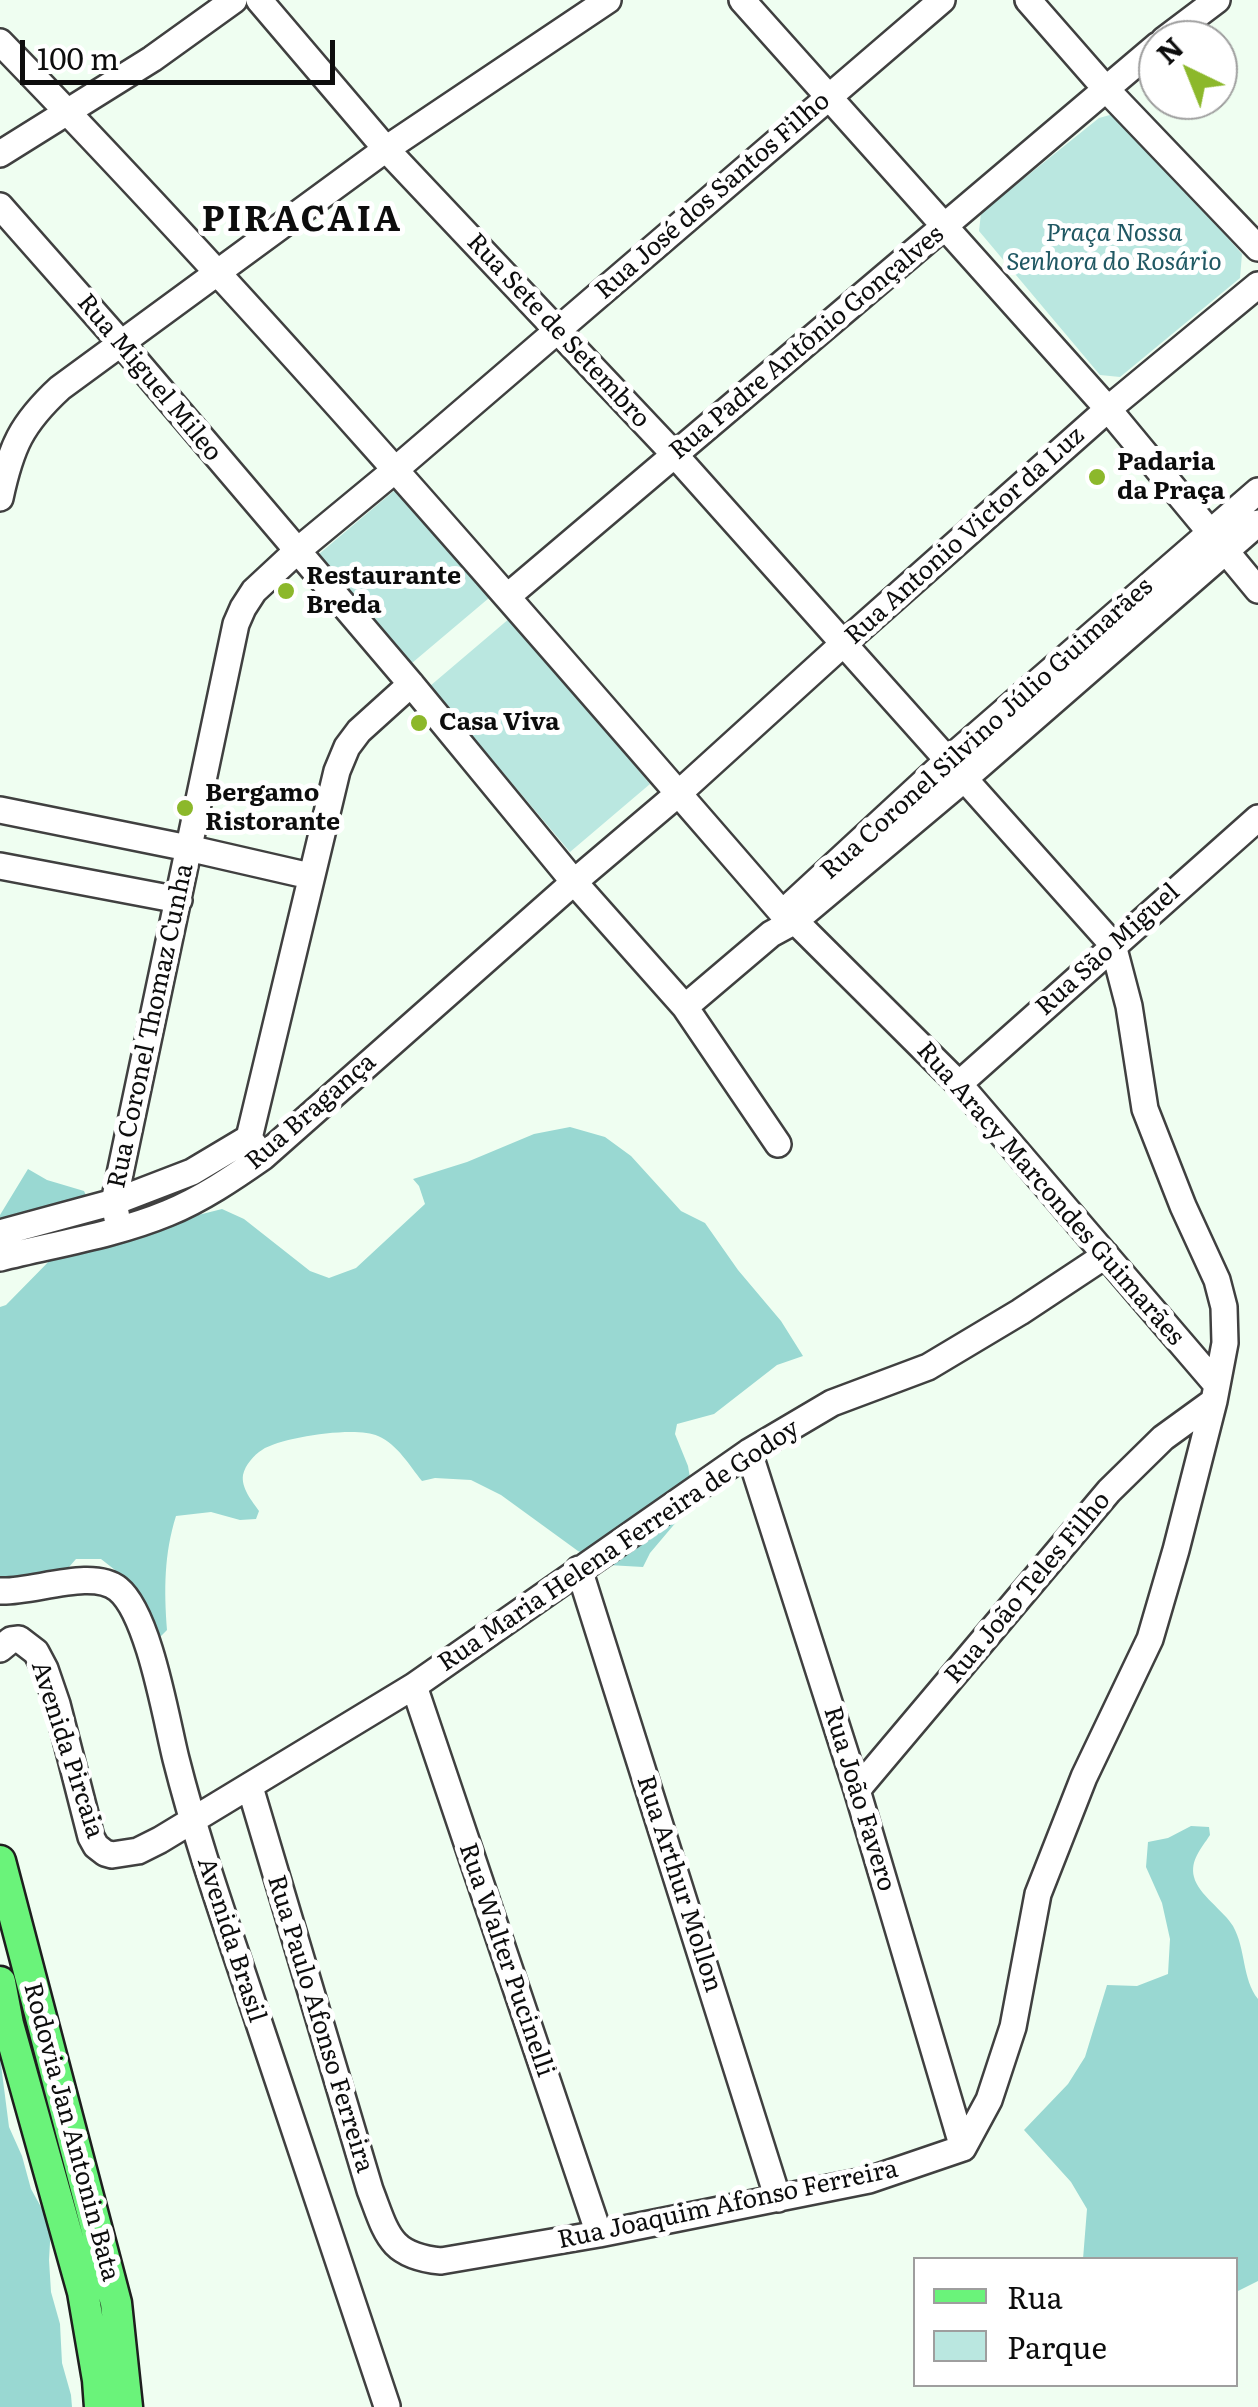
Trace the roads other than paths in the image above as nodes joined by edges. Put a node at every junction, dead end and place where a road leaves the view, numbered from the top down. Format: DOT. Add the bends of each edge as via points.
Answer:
graph roads {
  1 [pos="234,0"];
  2 [pos="259,0"];
  3 [pos="608,0"];
  4 [pos="742,0"];
  5 [pos="942,0"];
  6 [pos="1028,0"];
  7 [pos="1218,0"];
  8 [pos="1191,20"];
  9 [pos="0,42"];
  10 [pos="1138,61"];
  11 [pos="1105,88"];
  12 [pos="829,96"];
  13 [pos="68,112"];
  14 [pos="386,149"];
  15 [pos="0,154"];
  16 [pos="0,206"];
  17 [pos="945,226"];
  18 [pos="1258,248"];
  19 [pos="217,272"];
  20 [pos="1258,286"];
  21 [pos="557,330"];
  22 [pos="120,342"];
  23 [pos="1108,410"];
  24 [pos="676,455"];
  25 [pos="395,470"];
  26 [pos="1258,491"];
  27 [pos="0,498"];
  28 [pos="1258,522"];
  29 [pos="1218,540"];
  30 [pos="297,552"];
  31 [pos="1258,590"];
  32 [pos="508,596"];
  33 [pos="843,644"];
  34 [pos="411,684"];
  35 [pos="955,770"];
  36 [pos="678,794"];
  37 [pos="0,810"];
  38 [pos="1258,818"];
  39 [pos="188,848"];
  40 [pos="0,866"];
  41 [pos="310,876"];
  42 [pos="574,882"];
  43 [pos="179,900"];
  44 [pos="783,923"];
  45 [pos="1113,945"];
  46 [pos="685,1008"];
  47 [pos="958,1084"];
  48 [pos="778,1144"];
  49 [pos="256,1147"];
  50 [pos="114,1202"];
  51 [pos="119,1229"];
  52 [pos="0,1234"];
  53 [pos="1106,1255"];
  54 [pos="0,1258"];
  55 [pos="1216,1393"];
  56 [pos="749,1452"];
  57 [pos="579,1569"];
  58 [pos="0,1591"];
  59 [pos="0,1649"];
  60 [pos="414,1686"];
  61 [pos="250,1786"];
  62 [pos="857,1790"];
  63 [pos="192,1822"];
  64 [pos="0,1860"];
  65 [pos="0,1982"];
  66 [pos="963,2148"];
  67 [pos="778,2199"];
  68 [pos="599,2234"];
  69 [pos="405,2253"];
  70 [pos="387,2406"];
  71 [pos="100,2407"];
  72 [pos="126,2407"];
  1 -- 13 [label="street"];
  2 -- 14 [label="street, Rua Sete de Setembro"];
  3 -- 14 [label="street"];
  4 -- 12 [label="street"];
  5 -- 12 [label="street, Rua José dos Santos Filho"];
  6 -- 11 [label="street"];
  7 -- 8 [label="street"];
  9 -- 13 [label="street, Rua Aracy Marcondes Guimarães"];
  10 -- 11 [label="street, Rua Padre Antônio Gonçalves"];
  11 -- 17 [label="street, Rua Padre Antônio Gonçalves"];
  11 -- 18 [label="street"];
  12 -- 17 [label="street"];
  12 -- 21 [label="street, Rua José dos Santos Filho"];
  13 -- 15 [label="street"];
  13 -- 19 [label="street, Rua Aracy Marcondes Guimarães"];
  14 -- 19 [label="street"];
  14 -- 21 [label="street, Rua Sete de Setembro"];
  16 -- 22 [label="street, Rua Miguel Mileo"];
  17 -- 23 [label="street"];
  17 -- 24 [label="street, Rua Padre Antônio Gonçalves"];
  19 -- 22 [label="street"];
  19 -- 25 [label="street, Rua Aracy Marcondes Guimarães"];
  20 -- 23 [label="street, Rua Antonio Victor da Luz"];
  21 -- 24 [label="street, Rua Sete de Setembro"];
  21 -- 25 [label="street, Rua José dos Santos Filho"];
  22 -- 27 [label="street" via="25,425"];
  22 -- 30 [label="street, Rua Miguel Mileo"];
  23 -- 29 [label="street"];
  23 -- 33 [label="street, Rua Antonio Victor da Luz"];
  24 -- 32 [label="street, Rua Padre Antônio Gonçalves"];
  24 -- 33 [label="street, Rua Sete de Setembro"];
  25 -- 30 [label="street, Rua Coronel Thomaz Cunha"];
  25 -- 32 [label="street, Rua Aracy Marcondes Guimarães"];
  26 -- 29 [label="street"];
  28 -- 29 [label="street"];
  29 -- 31 [label="street"];
  29 -- 35 [label="street, Rua Coronel Silvino Júlio Guimarães"];
  30 -- 34 [label="street, Rua Miguel Mileo"];
  30 -- 39 [label="street, Rua Coronel Thomaz Cunha" via="254,591 236,624"];
  32 -- 36 [label="street, Rua Aracy Marcondes Guimarães"];
  33 -- 35 [label="street, Rua Sete de Setembro"];
  33 -- 36 [label="street, Rua Antonio Victor da Luz"];
  34 -- 41 [label="street" via="347,747"];
  34 -- 42 [label="street, Rua Miguel Mileo"];
  35 -- 44 [label="street, Rua Coronel Silvino Júlio Guimarães"];
  35 -- 45 [label="street, Rua Sete de Setembro"];
  36 -- 42 [label="street, Rua Antonio Victor da Luz"];
  36 -- 44 [label="street, Rua Aracy Marcondes Guimarães"];
  37 -- 39 [label="street"];
  38 -- 45 [label="street, Rua São Miguel"];
  39 -- 41 [label="street"];
  39 -- 43 [label="street, Rua Coronel Thomaz Cunha"];
  40 -- 43 [label="street"];
  41 -- 49 [label="street"];
  42 -- 46 [label="street, Rua Miguel Mileo"];
  42 -- 49 [label="street, Rua Bragança"];
  43 -- 50 [label="street, Rua Coronel Thomaz Cunha"];
  44 -- 46 [label="street, Rua Coronel Silvino Júlio Guimarães"];
  44 -- 47 [label="street, Rua Aracy Marcondes Guimarães"];
  45 -- 47 [label="street, Rua São Miguel"];
  45 -- 55 [label="street, Rua Sete de Setembro" via="1145,1109 1224,1307"];
  46 -- 48 [label="street, Rua Miguel Mileo"];
  47 -- 53 [label="street, Rua Aracy Marcondes Guimarães"];
  49 -- 50 [label="street, Rua Bragança"];
  49 -- 51 [label="street, Rua Bragança" via="208,1193"];
  50 -- 51 [label="street, Rua Coronel Thomaz Cunha"];
  50 -- 52 [label="street, Rua Bragança"];
  51 -- 54 [label="street, Rua Bragança"];
  53 -- 55 [label="street, Rua Aracy Marcondes Guimarães"];
  53 -- 56 [label="street, Rua Maria Helena Ferreira de Godoy" via="928,1367 832,1403"];
  55 -- 62 [label="street, Rua João Teles Filho" via="1108,1491"];
  55 -- 66 [label="street" via="1150,1638 1038,1894 1013,2026 989,2100"];
  56 -- 57 [label="street, Rua Maria Helena Ferreira de Godoy"];
  56 -- 62 [label="street, Rua João Favero"];
  57 -- 60 [label="street, Rua Maria Helena Ferreira de Godoy"];
  57 -- 67 [label="street, Rua Arthur Mollon"];
  58 -- 63 [label="street, Avenida Brasil" via="75,1581 117,1588 146,1640"];
  59 -- 63 [label="street, Avenida Pircaia" via="19,1639 45,1669 96,1846 112,1855 138,1851"];
  60 -- 61 [label="street, Rua Maria Helena Ferreira de Godoy"];
  60 -- 68 [label="street, Rua Walter Pucinelli"];
  61 -- 63 [label="street, Rua Maria Helena Ferreira de Godoy"];
  61 -- 69 [label="street, Rua Paulo Afonso Ferreira" via="370,2190 386,2230"];
  62 -- 66 [label="street, Rua João Favero"];
  63 -- 70 [label="street, Avenida Brasil"];
  64 -- 72 [label="main road, Rodovia Jan Antonin Bata" via="116,2303"];
  65 -- 71 [label="main road, Rodovia Jan Antonin Bata" via="82,2292"];
  66 -- 67 [label="street, Rua Joaquim Afonso Ferreira" via="870,2180"];
  67 -- 68 [label="street, Rua Joaquim Afonso Ferreira"];
  68 -- 69 [label="street, Rua Joaquim Afonso Ferreira" via="441,2262"];
}
